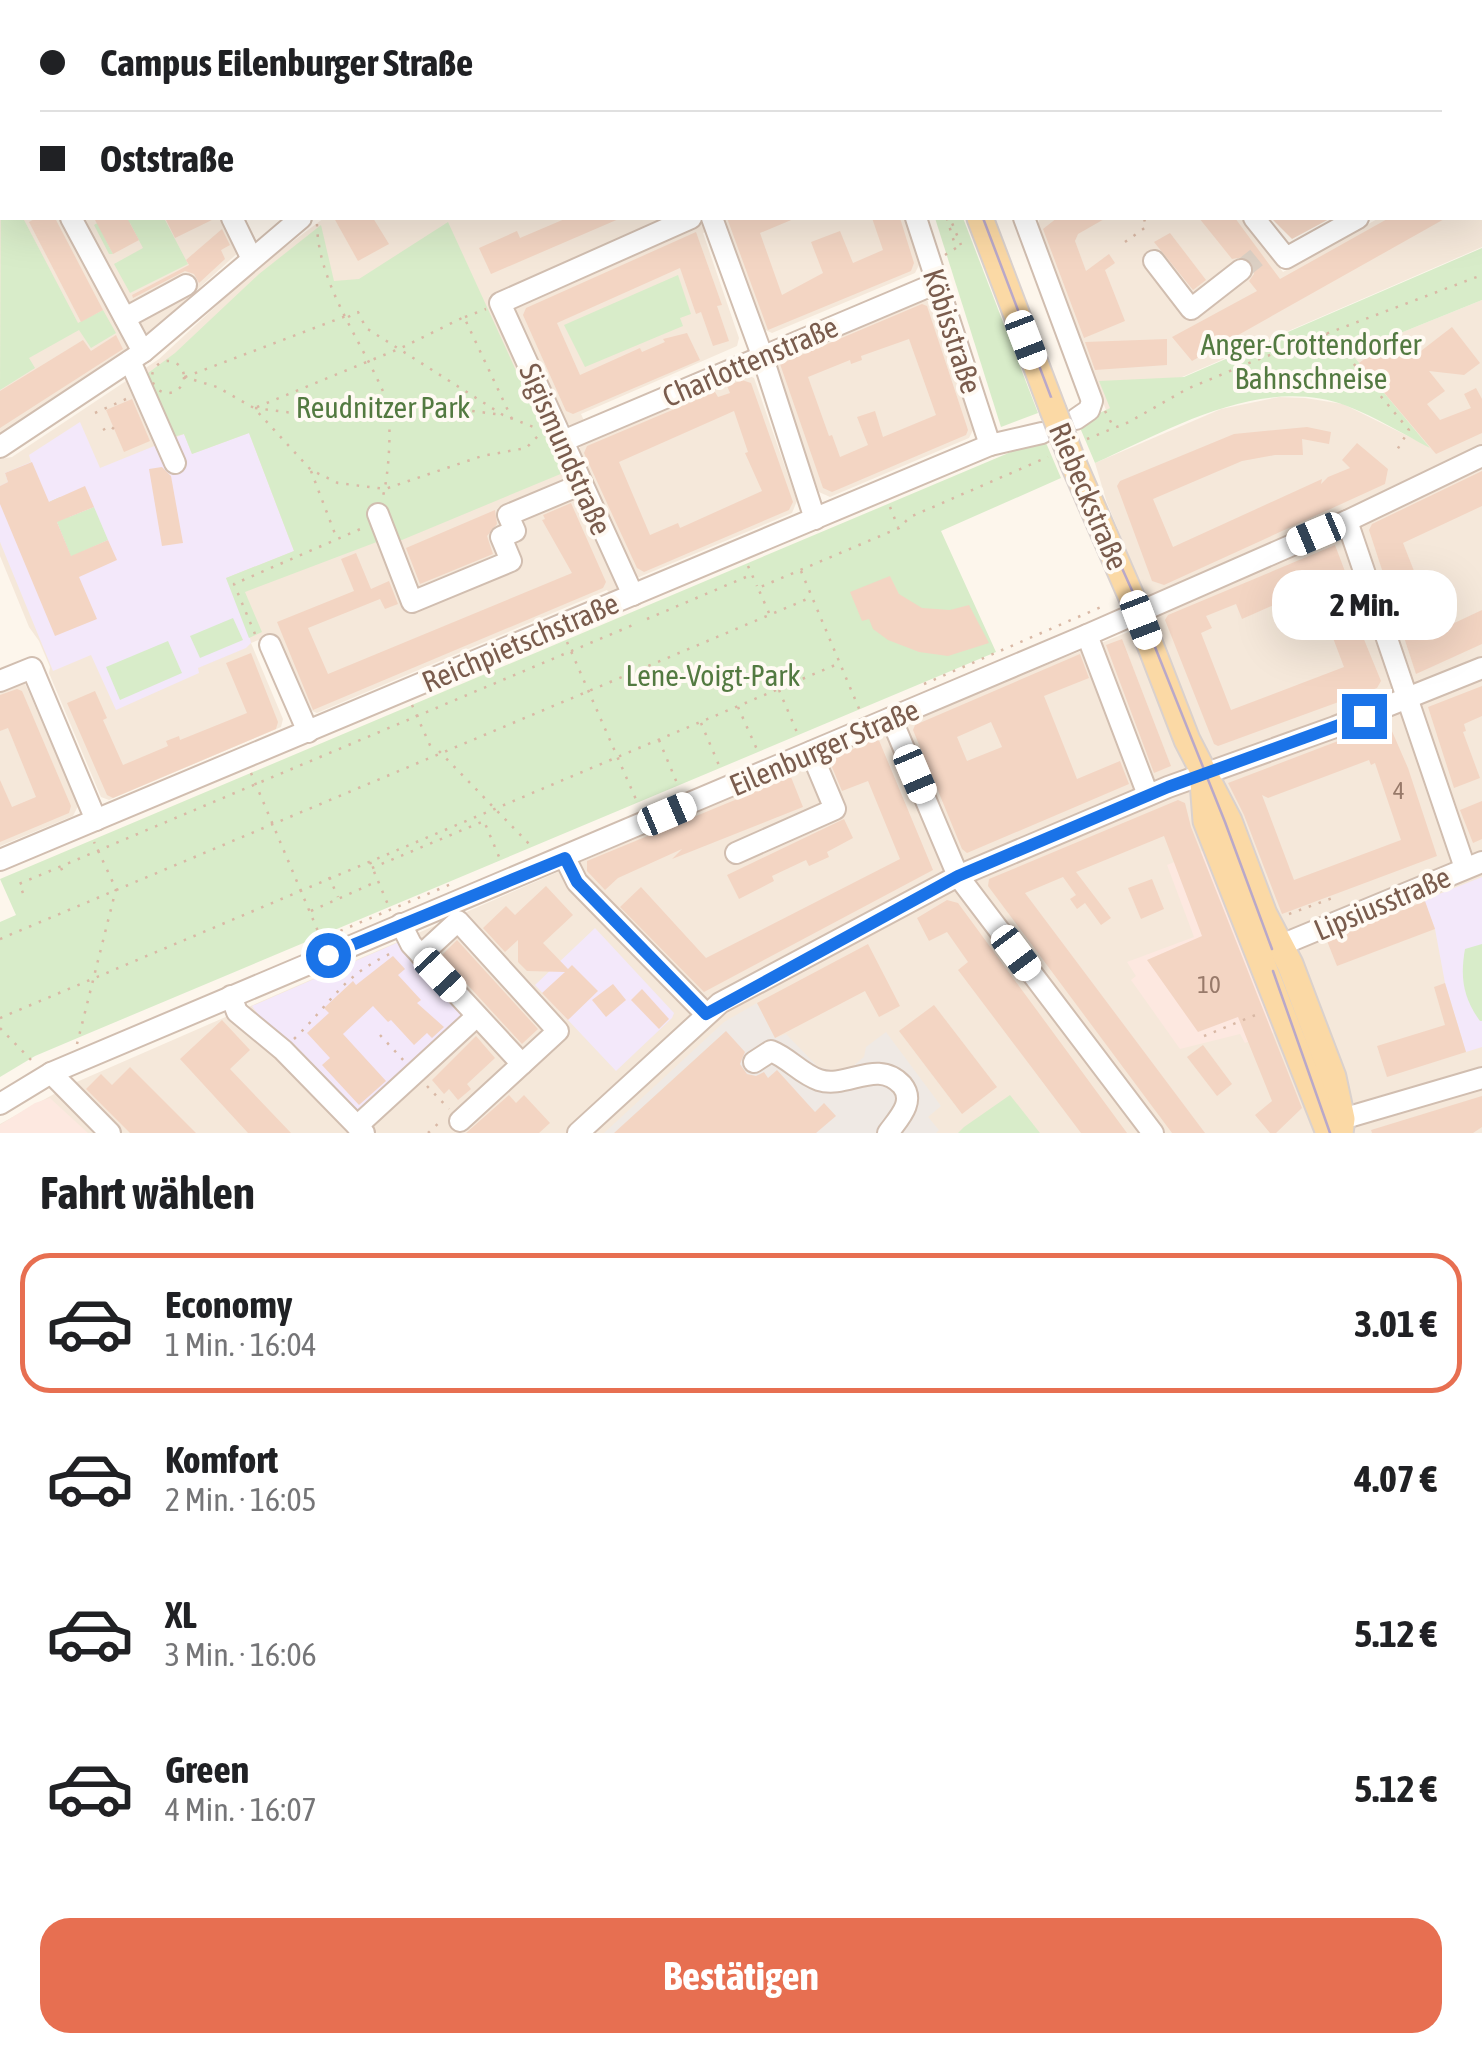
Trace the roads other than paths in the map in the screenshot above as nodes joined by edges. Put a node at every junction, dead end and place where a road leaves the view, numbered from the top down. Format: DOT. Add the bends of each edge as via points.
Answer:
graph roads {
  1 [pos="72,220"];
  2 [pos="233,220"];
  3 [pos="298,220"];
  4 [pos="687,220"];
  5 [pos="713,220"];
  6 [pos="917,220"];
  7 [pos="981,220"];
  8 [pos="1026,220"];
  9 [pos="1255,220"];
  10 [pos="1353,220"];
  11 [pos="251,257"];
  12 [pos="1154,261"];
  13 [pos="1241,270"];
  14 [pos="934,273"];
  15 [pos="186,285"];
  16 [pos="125,318"];
  17 [pos="762,355"];
  18 [pos="136,356"];
  19 [pos="1057,421"];
  20 [pos="563,440"];
  21 [pos="990,445"];
  22 [pos="0,447"];
  23 [pos="1482,456"];
  24 [pos="175,463"];
  25 [pos="582,484"];
  26 [pos="378,514"];
  27 [pos="815,519"];
  28 [pos="1347,521"];
  29 [pos="632,595"];
  30 [pos="1137,610"];
  31 [pos="1087,635"];
  32 [pos="271,646"];
  33 [pos="1482,668"];
  34 [pos="0,681"];
  35 [pos="1406,700"];
  36 [pos="891,718"];
  37 [pos="308,732"];
  38 [pos="805,745"];
  39 [pos="1202,774"];
  40 [pos="1148,795"];
  41 [pos="92,822"];
  42 [pos="736,854"];
  43 [pos="565,858"];
  44 [pos="0,860"];
  45 [pos="1474,865"];
  46 [pos="958,876"];
  47 [pos="395,916"];
  48 [pos="1266,918"];
  49 [pos="1281,946"];
  50 [pos="416,949"];
  51 [pos="231,996"];
  52 [pos="706,1014"];
  53 [pos="477,1016"];
  54 [pos="754,1062"];
  55 [pos="522,1064"];
  56 [pos="44,1069"];
  57 [pos="1482,1078"];
  58 [pos="0,1104"];
  59 [pos="456,1116"];
  60 [pos="99,1129"];
  61 [pos="1330,1129"];
  62 [pos="361,1130"];
  63 [pos="895,1130"];
  64 [pos="578,1133"];
  65 [pos="1153,1133"];
  1 -- 16 [label="street"];
  2 -- 11 [label="street"];
  3 -- 11 [label="street"];
  4 -- 20 [label="street, Sigismundstraße" via="500,303"];
  5 -- 17 [label="street"];
  6 -- 14 [label="street, Köbisstraße"];
  7 -- 19 [label="main road, Riebeckstraße"];
  8 -- 19 [label="street" via="1085,364 1092,402 1089,410"];
  9 -- 10 [label="street" via="1274,252"];
  11 -- 18 [label="street"];
  12 -- 13 [label="street" via="1191,309"];
  14 -- 17 [label="street, Charlottenstraße"];
  14 -- 21 [label="street, Köbisstraße"];
  15 -- 16 [label="street"];
  16 -- 18 [label="street"];
  17 -- 20 [label="street, Charlottenstraße"];
  17 -- 27 [label="street"];
  18 -- 22 [label="street"];
  18 -- 24 [label="street"];
  19 -- 21 [label="street, Reichpietschstraße"];
  19 -- 30 [label="main road, Riebeckstraße, bridge" via="1064,460"];
  20 -- 25 [label="street, Sigismundstraße"];
  21 -- 27 [label="street, Reichpietschstraße"];
  23 -- 28 [label="street, Eilenburger Straße"];
  25 -- 26 [label="street" via="508,515 515,531 500,537 511,561 412,602"];
  25 -- 29 [label="street, Sigismundstraße"];
  27 -- 29 [label="street, Reichpietschstraße"];
  28 -- 30 [label="street, Eilenburger Straße"];
  28 -- 35 [label="street"];
  29 -- 37 [label="street, Reichpietschstraße"];
  30 -- 31 [label="street, Eilenburger Straße"];
  30 -- 39 [label="main road, Riebeckstraße"];
  31 -- 36 [label="street, Eilenburger Straße"];
  31 -- 40 [label="street"];
  32 -- 37 [label="street"];
  33 -- 35 [label="street"];
  34 -- 41 [label="street" via="32,668"];
  35 -- 39 [label="street"];
  35 -- 45 [label="street"];
  36 -- 38 [label="street, Eilenburger Straße"];
  36 -- 46 [label="street"];
  37 -- 41 [label="street, Reichpietschstraße"];
  38 -- 42 [label="street" via="835,809"];
  38 -- 43 [label="street, Eilenburger Straße"];
  39 -- 40 [label="street"];
  39 -- 48 [label="main road, Riebeckstraße" via="1229,821"];
  39 -- 61 [label="main road, Riebeckstraße" via="1206,821 1265,974 1263,1012"];
  40 -- 46 [label="street"];
  41 -- 44 [label="street, Reichpietschstraße"];
  43 -- 47 [label="street, Eilenburger Straße"];
  43 -- 52 [label="street" via="577,882"];
  45 -- 49 [label="street, Lipsiusstraße"];
  46 -- 52 [label="street"];
  46 -- 65 [label="street"];
  47 -- 50 [label="street"];
  47 -- 51 [label="street, Eilenburger Straße"];
  48 -- 49 [label="main road, Riebeckstraße"];
  48 -- 61 [label="street" via="1326,1098"];
  49 -- 61 [label="main road, Riebeckstraße" via="1334,1077"];
  50 -- 53 [label="street"];
  50 -- 55 [label="street" via="458,921 558,1030"];
  51 -- 56 [label="street, Eilenburger Straße"];
  51 -- 62 [label="street" via="238,1012"];
  52 -- 64 [label="street"];
  53 -- 55 [label="street"];
  53 -- 62 [label="street"];
  54 -- 63 [label="street" via="771,1051 820,1081 878,1072 892,1077 908,1098"];
  55 -- 59 [label="street"];
  56 -- 58 [label="street, Eilenburger Straße"];
  56 -- 60 [label="street"];
  57 -- 61 [label="street"];
}
